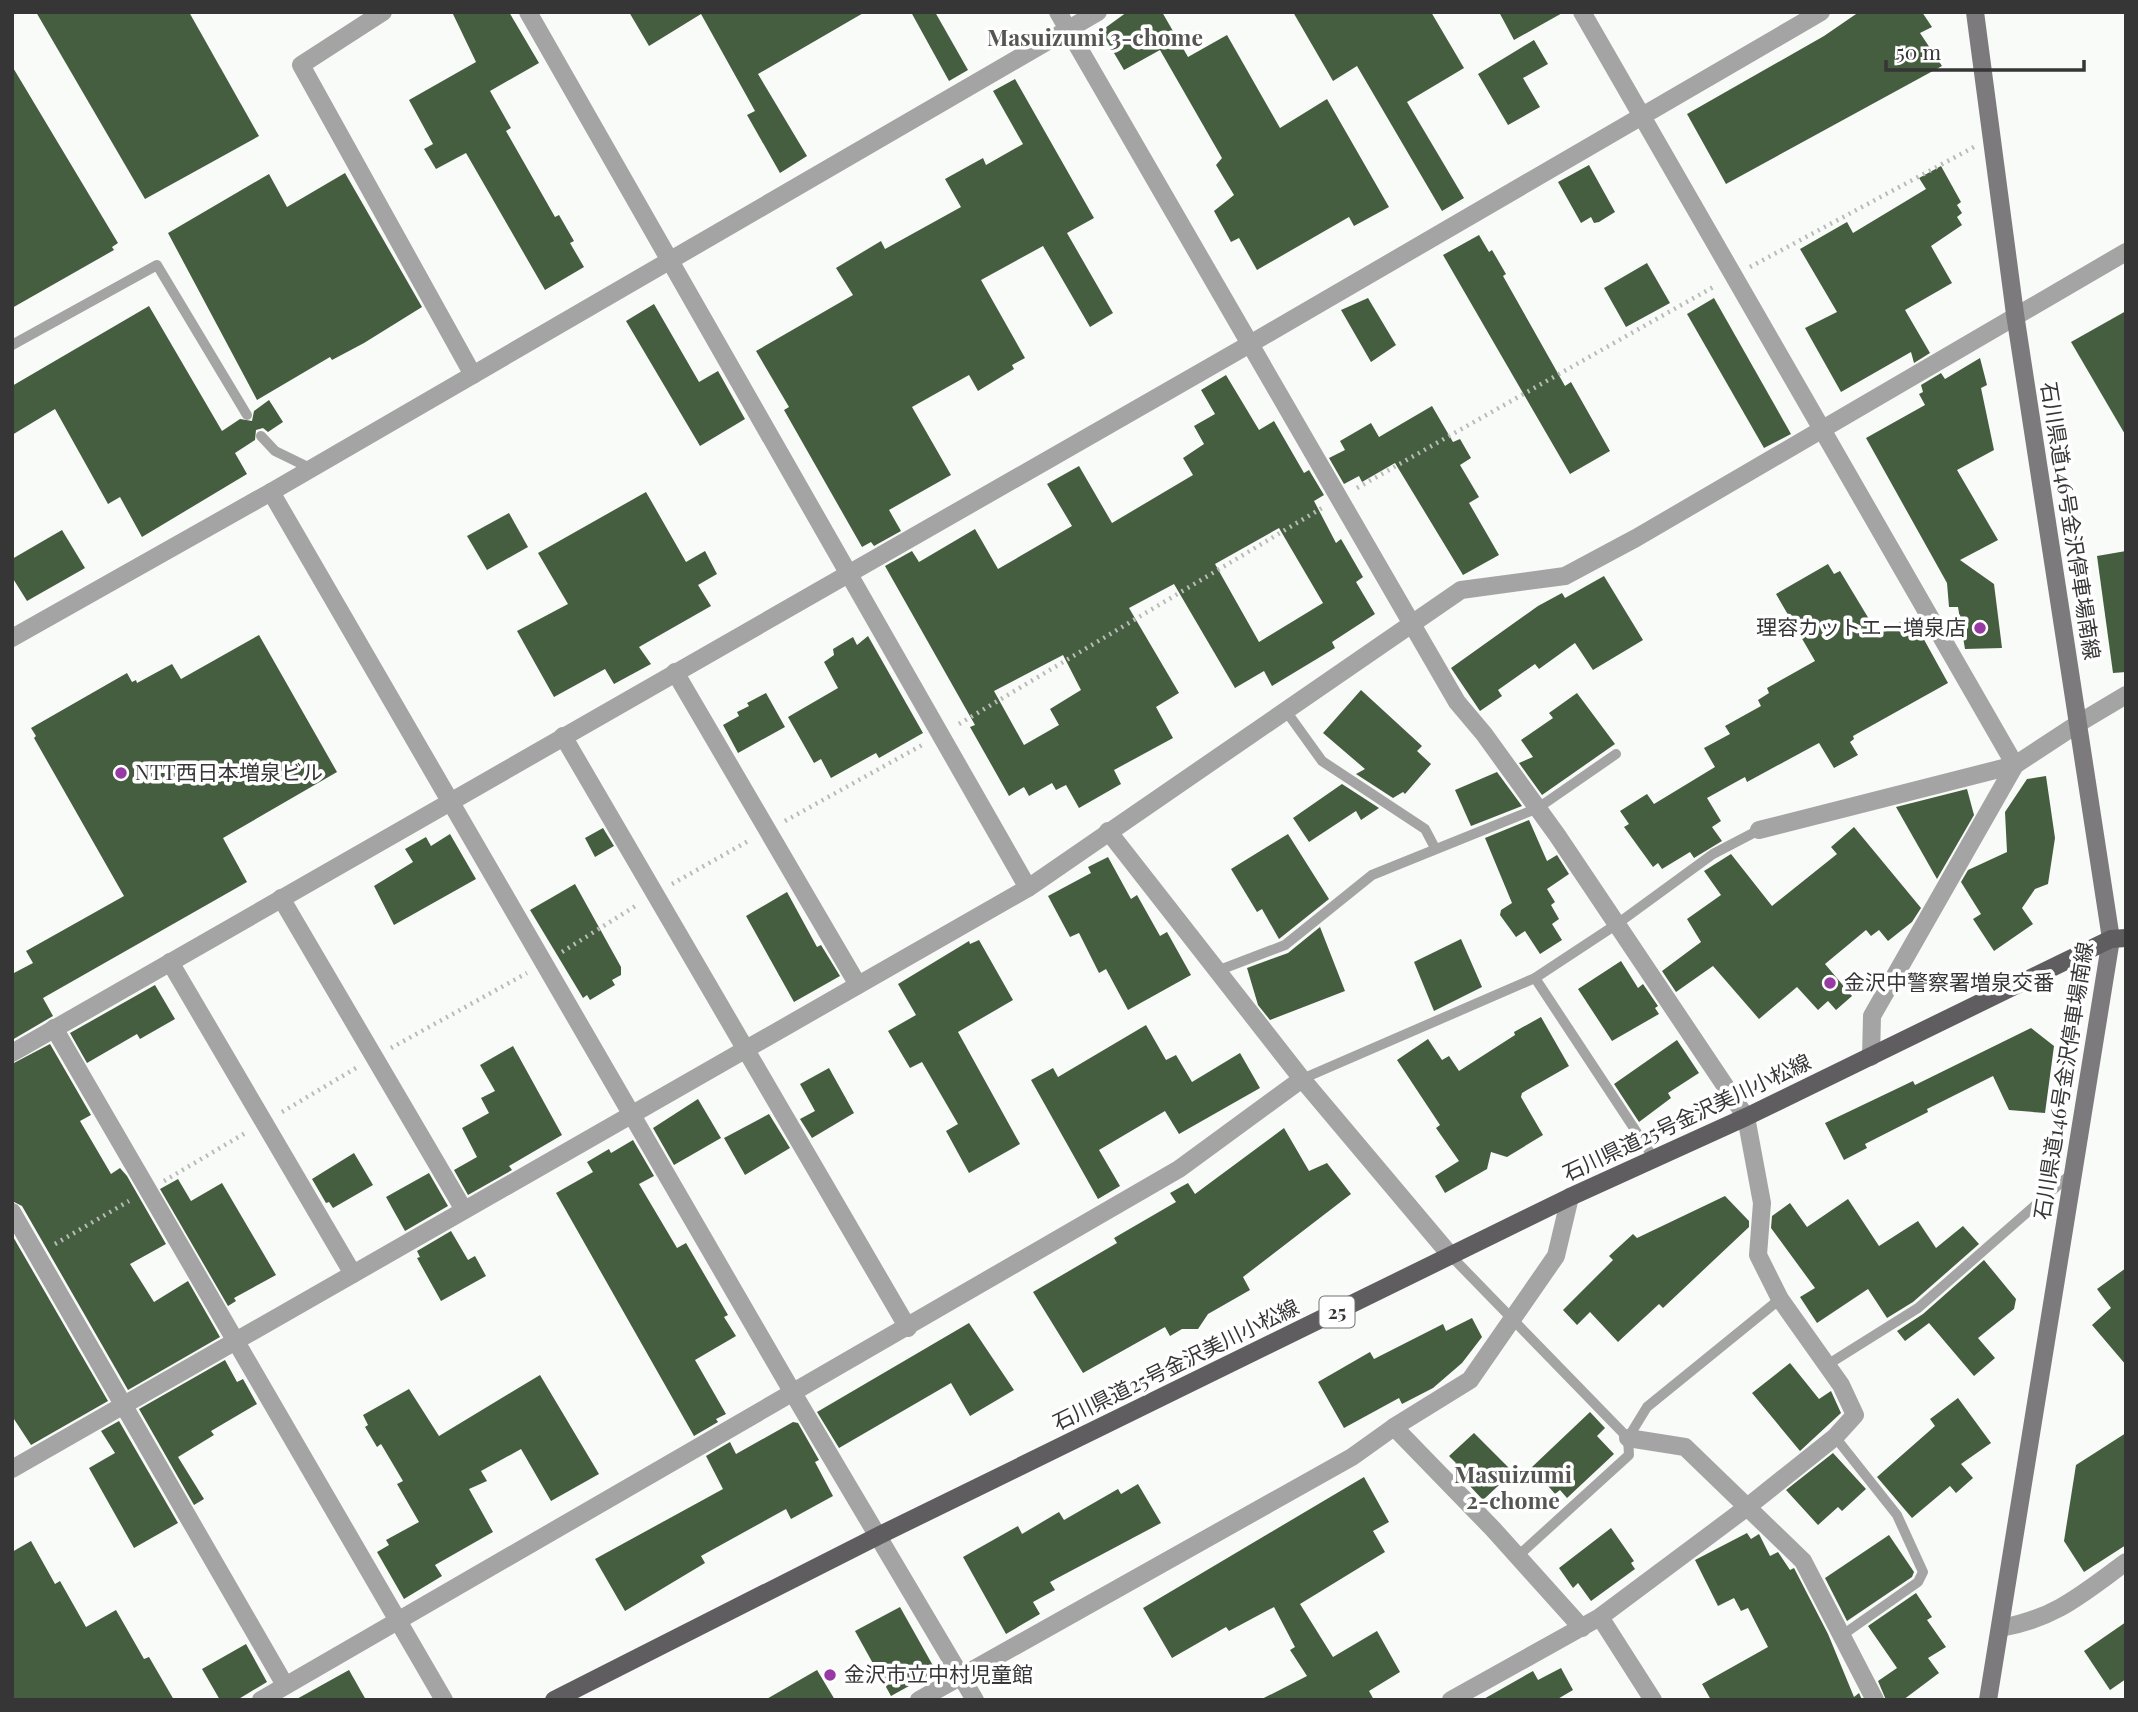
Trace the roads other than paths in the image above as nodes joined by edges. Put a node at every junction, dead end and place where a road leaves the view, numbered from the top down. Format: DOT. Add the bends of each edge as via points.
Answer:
graph roads {
  1 [pos="383,12"];
  2 [pos="528,12"];
  3 [pos="1058,12"];
  4 [pos="1098,12"];
  5 [pos="1582,12"];
  6 [pos="1821,12"];
  7 [pos="1975,12"];
  8 [pos="1068,30"];
  9 [pos="1642,116"];
  10 [pos="2126,252"];
  11 [pos="670,261"];
  12 [pos="2015,314"];
  13 [pos="1250,344"];
  14 [pos="12,345"];
  15 [pos="473,375"];
  16 [pos="247,415"];
  17 [pos="1822,428"];
  18 [pos="261,436"];
  19 [pos="312,469"];
  20 [pos="271,492"];
  21 [pos="848,572"];
  22 [pos="1412,625"];
  23 [pos="12,638"];
  24 [pos="675,672"];
  25 [pos="2126,695"];
  26 [pos="1286,711"];
  27 [pos="2078,723"];
  28 [pos="563,736"];
  29 [pos="1616,754"];
  30 [pos="2015,765"];
  31 [pos="451,800"];
  32 [pos="1538,808"];
  33 [pos="1759,830"];
  34 [pos="1108,831"];
  35 [pos="1434,848"];
  36 [pos="1028,888"];
  37 [pos="281,898"];
  38 [pos="1617,924"];
  39 [pos="2119,939"];
  40 [pos="170,962"];
  41 [pos="1217,971"];
  42 [pos="1535,978"];
  43 [pos="858,985"];
  44 [pos="54,1028"];
  45 [pos="745,1050"];
  46 [pos="12,1053"];
  47 [pos="1871,1057"];
  48 [pos="1303,1079"];
  49 [pos="632,1114"];
  50 [pos="1746,1117"];
  51 [pos="1653,1157"];
  52 [pos="2071,1174"];
  53 [pos="1570,1197"];
  54 [pos="464,1210"];
  55 [pos="12,1212"];
  56 [pos="1451,1256"];
  57 [pos="354,1274"];
  58 [pos="1780,1299"];
  59 [pos="1513,1318"];
  60 [pos="908,1328"];
  61 [pos="236,1341"];
  62 [pos="1827,1365"];
  63 [pos="793,1393"];
  64 [pos="124,1405"];
  65 [pos="1394,1427"];
  66 [pos="1628,1437"];
  67 [pos="1835,1437"];
  68 [pos="14,1465"];
  69 [pos="1746,1508"];
  70 [pos="880,1535"];
  71 [pos="1518,1556"];
  72 [pos="2126,1562"];
  73 [pos="1600,1617"];
  74 [pos="397,1619"];
  75 [pos="1582,1628"];
  76 [pos="2001,1628"];
  77 [pos="1841,1636"];
  78 [pos="962,1676"];
  79 [pos="285,1685"];
  80 [pos="261,1700"];
  81 [pos="444,1700"];
  82 [pos="554,1700"];
  83 [pos="919,1700"];
  84 [pos="975,1700"];
  85 [pos="1451,1700"];
  86 [pos="1653,1700"];
  87 [pos="1875,1700"];
  88 [pos="1988,1700"];
  1 -- 15 [label="street" via="301,65"];
  2 -- 11 [label="street"];
  3 -- 8 [label="street"];
  4 -- 8 [label="street"];
  5 -- 9 [label="street"];
  6 -- 9 [label="street"];
  7 -- 12 [label="main road, 石川県道146号金沢停車場南線"];
  8 -- 11 [label="street"];
  8 -- 13 [label="street"];
  9 -- 13 [label="street"];
  9 -- 17 [label="street"];
  10 -- 12 [label="street"];
  11 -- 15 [label="street"];
  11 -- 21 [label="street"];
  12 -- 17 [label="street"];
  12 -- 27 [label="main road, 石川県道146号金沢停車場南線"];
  13 -- 21 [label="street"];
  13 -- 22 [label="street"];
  14 -- 16 [label="lane" via="157,265"];
  15 -- 19 [label="street"];
  17 -- 22 [label="street" via="1565,576 1461,590"];
  17 -- 30 [label="street"];
  18 -- 19 [label="lane" via="275,451"];
  19 -- 20 [label="street"];
  20 -- 23 [label="street"];
  20 -- 31 [label="street"];
  21 -- 24 [label="street"];
  21 -- 36 [label="street"];
  22 -- 26 [label="street"];
  22 -- 32 [label="street" via="1457,702"];
  24 -- 28 [label="street"];
  24 -- 43 [label="street"];
  25 -- 27 [label="street"];
  26 -- 34 [label="street"];
  26 -- 35 [label="lane" via="1322,761 1425,829"];
  27 -- 30 [label="street"];
  27 -- 39 [label="main road, 石川県道146号金沢停車場南線"];
  28 -- 31 [label="street"];
  28 -- 45 [label="street"];
  29 -- 32 [label="lane"];
  30 -- 33 [label="street"];
  30 -- 47 [label="street" via="1872,1016"];
  31 -- 37 [label="street"];
  31 -- 49 [label="street"];
  32 -- 35 [label="lane"];
  32 -- 38 [label="street"];
  33 -- 38 [label="lane" via="1713,854"];
  34 -- 36 [label="street"];
  34 -- 41 [label="street"];
  35 -- 41 [label="lane" via="1372,875 1285,945"];
  36 -- 43 [label="street"];
  37 -- 40 [label="street"];
  37 -- 54 [label="street"];
  38 -- 42 [label="lane"];
  38 -- 50 [label="street"];
  39 -- 47 [label="main road, 石川県道25号金沢美川小松線 / 25"];
  39 -- 52 [label="main road, 石川県道146号金沢停車場南線"];
  40 -- 44 [label="street"];
  40 -- 57 [label="street"];
  41 -- 48 [label="street"];
  42 -- 48 [label="lane"];
  42 -- 51 [label="lane"];
  43 -- 45 [label="street"];
  44 -- 46 [label="street"];
  44 -- 61 [label="street"];
  45 -- 49 [label="street"];
  45 -- 60 [label="street"];
  47 -- 50 [label="main road, 石川県道25号金沢美川小松線 / 25"];
  48 -- 56 [label="street"];
  48 -- 60 [label="street" via="1179,1169"];
  49 -- 54 [label="street"];
  49 -- 63 [label="street"];
  50 -- 51 [label="main road, 石川県道25号金沢美川小松線 / 25"];
  50 -- 58 [label="street" via="1762,1203 1758,1255"];
  51 -- 53 [label="main road, 石川県道25号金沢美川小松線 / 25"];
  52 -- 62 [label="lane" via="1918,1308"];
  52 -- 76 [label="main road, 石川県道146号金沢停車場南線"];
  53 -- 56 [label="main road, 石川県道25号金沢美川小松線 / 25"];
  53 -- 59 [label="street" via="1556,1256"];
  54 -- 57 [label="street"];
  55 -- 64 [label="street"];
  56 -- 59 [label="lane"];
  56 -- 70 [label="main road, 石川県道25号金沢美川小松線 / 25"];
  57 -- 61 [label="street"];
  58 -- 62 [label="street"];
  58 -- 66 [label="lane" via="1647,1406"];
  59 -- 65 [label="street" via="1470,1380"];
  59 -- 66 [label="lane"];
  60 -- 63 [label="street"];
  61 -- 64 [label="street"];
  61 -- 74 [label="street"];
  62 -- 67 [label="street" via="1855,1415"];
  63 -- 70 [label="street"];
  63 -- 74 [label="street"];
  64 -- 68 [label="street"];
  64 -- 79 [label="street"];
  65 -- 71 [label="street"];
  65 -- 78 [label="street" via="1352,1457"];
  66 -- 69 [label="street" via="1685,1447"];
  66 -- 71 [label="lane" via="1629,1455"];
  67 -- 69 [label="street"];
  67 -- 77 [label="lane" via="1897,1515 1923,1572 1917,1582"];
  69 -- 73 [label="street"];
  69 -- 77 [label="street" via="1803,1561"];
  70 -- 78 [label="street"];
  70 -- 82 [label="main road, 石川県道25号金沢美川小松線 / 25"];
  71 -- 75 [label="street"];
  72 -- 76 [label="street" via="2063,1608 2032,1622"];
  73 -- 75 [label="street"];
  73 -- 86 [label="street"];
  74 -- 79 [label="street"];
  74 -- 81 [label="street"];
  75 -- 85 [label="street"];
  76 -- 88 [label="main road, 石川県道146号金沢停車場南線"];
  77 -- 87 [label="street"];
  78 -- 83 [label="street"];
  78 -- 84 [label="street"];
  79 -- 80 [label="street"];
}
